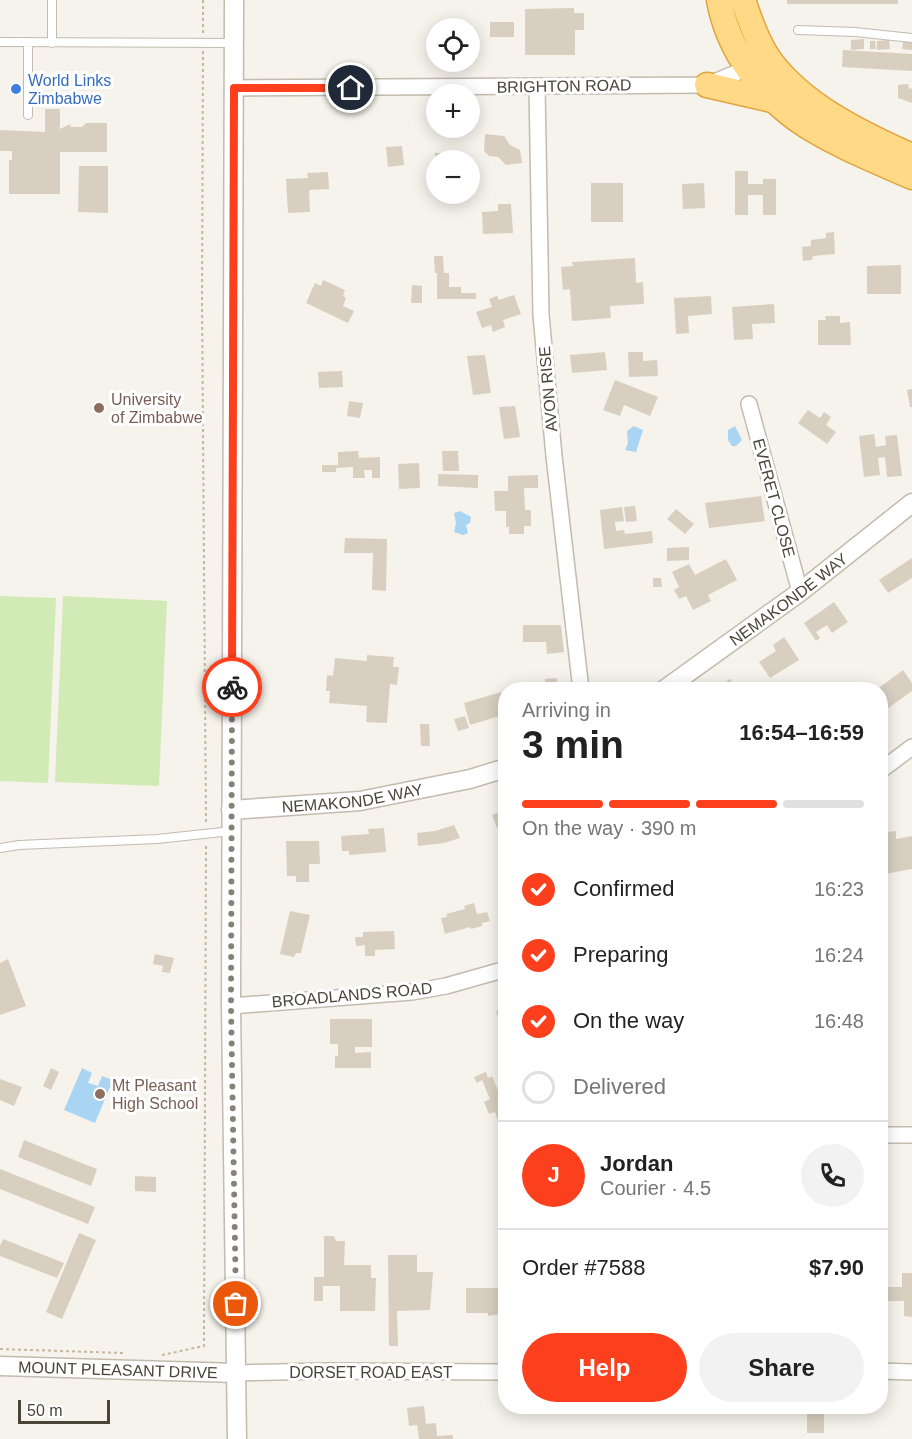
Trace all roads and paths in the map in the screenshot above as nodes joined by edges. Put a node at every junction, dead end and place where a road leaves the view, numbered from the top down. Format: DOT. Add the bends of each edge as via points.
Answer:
graph roads {
  1 [pos="52,0"];
  2 [pos="203,0"];
  3 [pos="234,0"];
  4 [pos="719,0"];
  5 [pos="743,0"];
  6 [pos="798,30"];
  7 [pos="912,38"];
  8 [pos="0,42"];
  9 [pos="28,42"];
  10 [pos="52,43"];
  11 [pos="203,43"];
  12 [pos="233,44"];
  13 [pos="769,58"];
  14 [pos="747,69"];
  15 [pos="707,85"];
  16 [pos="537,87"];
  17 [pos="234,88"];
  18 [pos="776,101"];
  19 [pos="28,115"];
  20 [pos="912,156"];
  21 [pos="912,177"];
  22 [pos="749,404"];
  23 [pos="912,503"];
  24 [pos="800,592"];
  25 [pos="580,682"];
  26 [pos="675,682"];
  27 [pos="912,747"];
  28 [pos="888,765"];
  29 [pos="498,770"];
  30 [pos="231,810"];
  31 [pos="232,831"];
  32 [pos="206,835"];
  33 [pos="0,848"];
  34 [pos="498,971"];
  35 [pos="231,1006"];
  36 [pos="888,1135"];
  37 [pos="912,1135"];
  38 [pos="0,1348"];
  39 [pos="130,1354"];
  40 [pos="152,1354"];
  41 [pos="0,1366"];
  42 [pos="888,1371"];
  43 [pos="498,1372"];
  44 [pos="912,1372"];
  45 [pos="237,1373"];
  46 [pos="237,1439"];
  1 -- 10 [label="lane"];
  2 -- 11 [label="path"];
  3 -- 12 [label="street"];
  4 -- 14 [label="highway" via="722,17"];
  5 -- 13 [label="highway"];
  6 -- 7 [label="lane"];
  8 -- 9 [label="lane"];
  9 -- 10 [label="lane"];
  9 -- 19 [label="lane"];
  10 -- 11 [label="lane"];
  11 -- 12 [label="lane"];
  11 -- 32 [label="path"];
  12 -- 17 [label="street"];
  13 -- 14 [label="street, BRIGHTON ROAD"];
  13 -- 20 [label="highway" via="801,91 850,127"];
  14 -- 15 [label="street, BRIGHTON ROAD"];
  14 -- 18 [label="highway"];
  15 -- 16 [label="street, BRIGHTON ROAD"];
  15 -- 18 [label="highway"];
  16 -- 17 [label="street, BRIGHTON ROAD"];
  16 -- 25 [label="street, AVON RISE" via="541,315"];
  17 -- 30 [label="street"];
  18 -- 21 [label="highway" via="804,125"];
  22 -- 24 [label="street, EVERET CLOSE"];
  23 -- 24 [label="street, NEMAKONDE WAY"];
  24 -- 26 [label="street, NEMAKONDE WAY"];
  27 -- 28 [label="street"];
  29 -- 30 [label="street, NEMAKONDE WAY" via="360,801"];
  30 -- 31 [label="street"];
  31 -- 32 [label="lane"];
  31 -- 35 [label="street"];
  32 -- 33 [label="lane"];
  32 -- 40 [label="path" via="204,1346"];
  34 -- 35 [label="street, BROADLANDS ROAD" via="412,992"];
  35 -- 45 [label="street"];
  36 -- 37 [label="street"];
  38 -- 39 [label="path"];
  41 -- 45 [label="street, MOUNT PLEASANT DRIVE"];
  42 -- 44 [label="street"];
  43 -- 45 [label="street, DORSET ROAD EAST"];
  45 -- 46 [label="street"];
}
